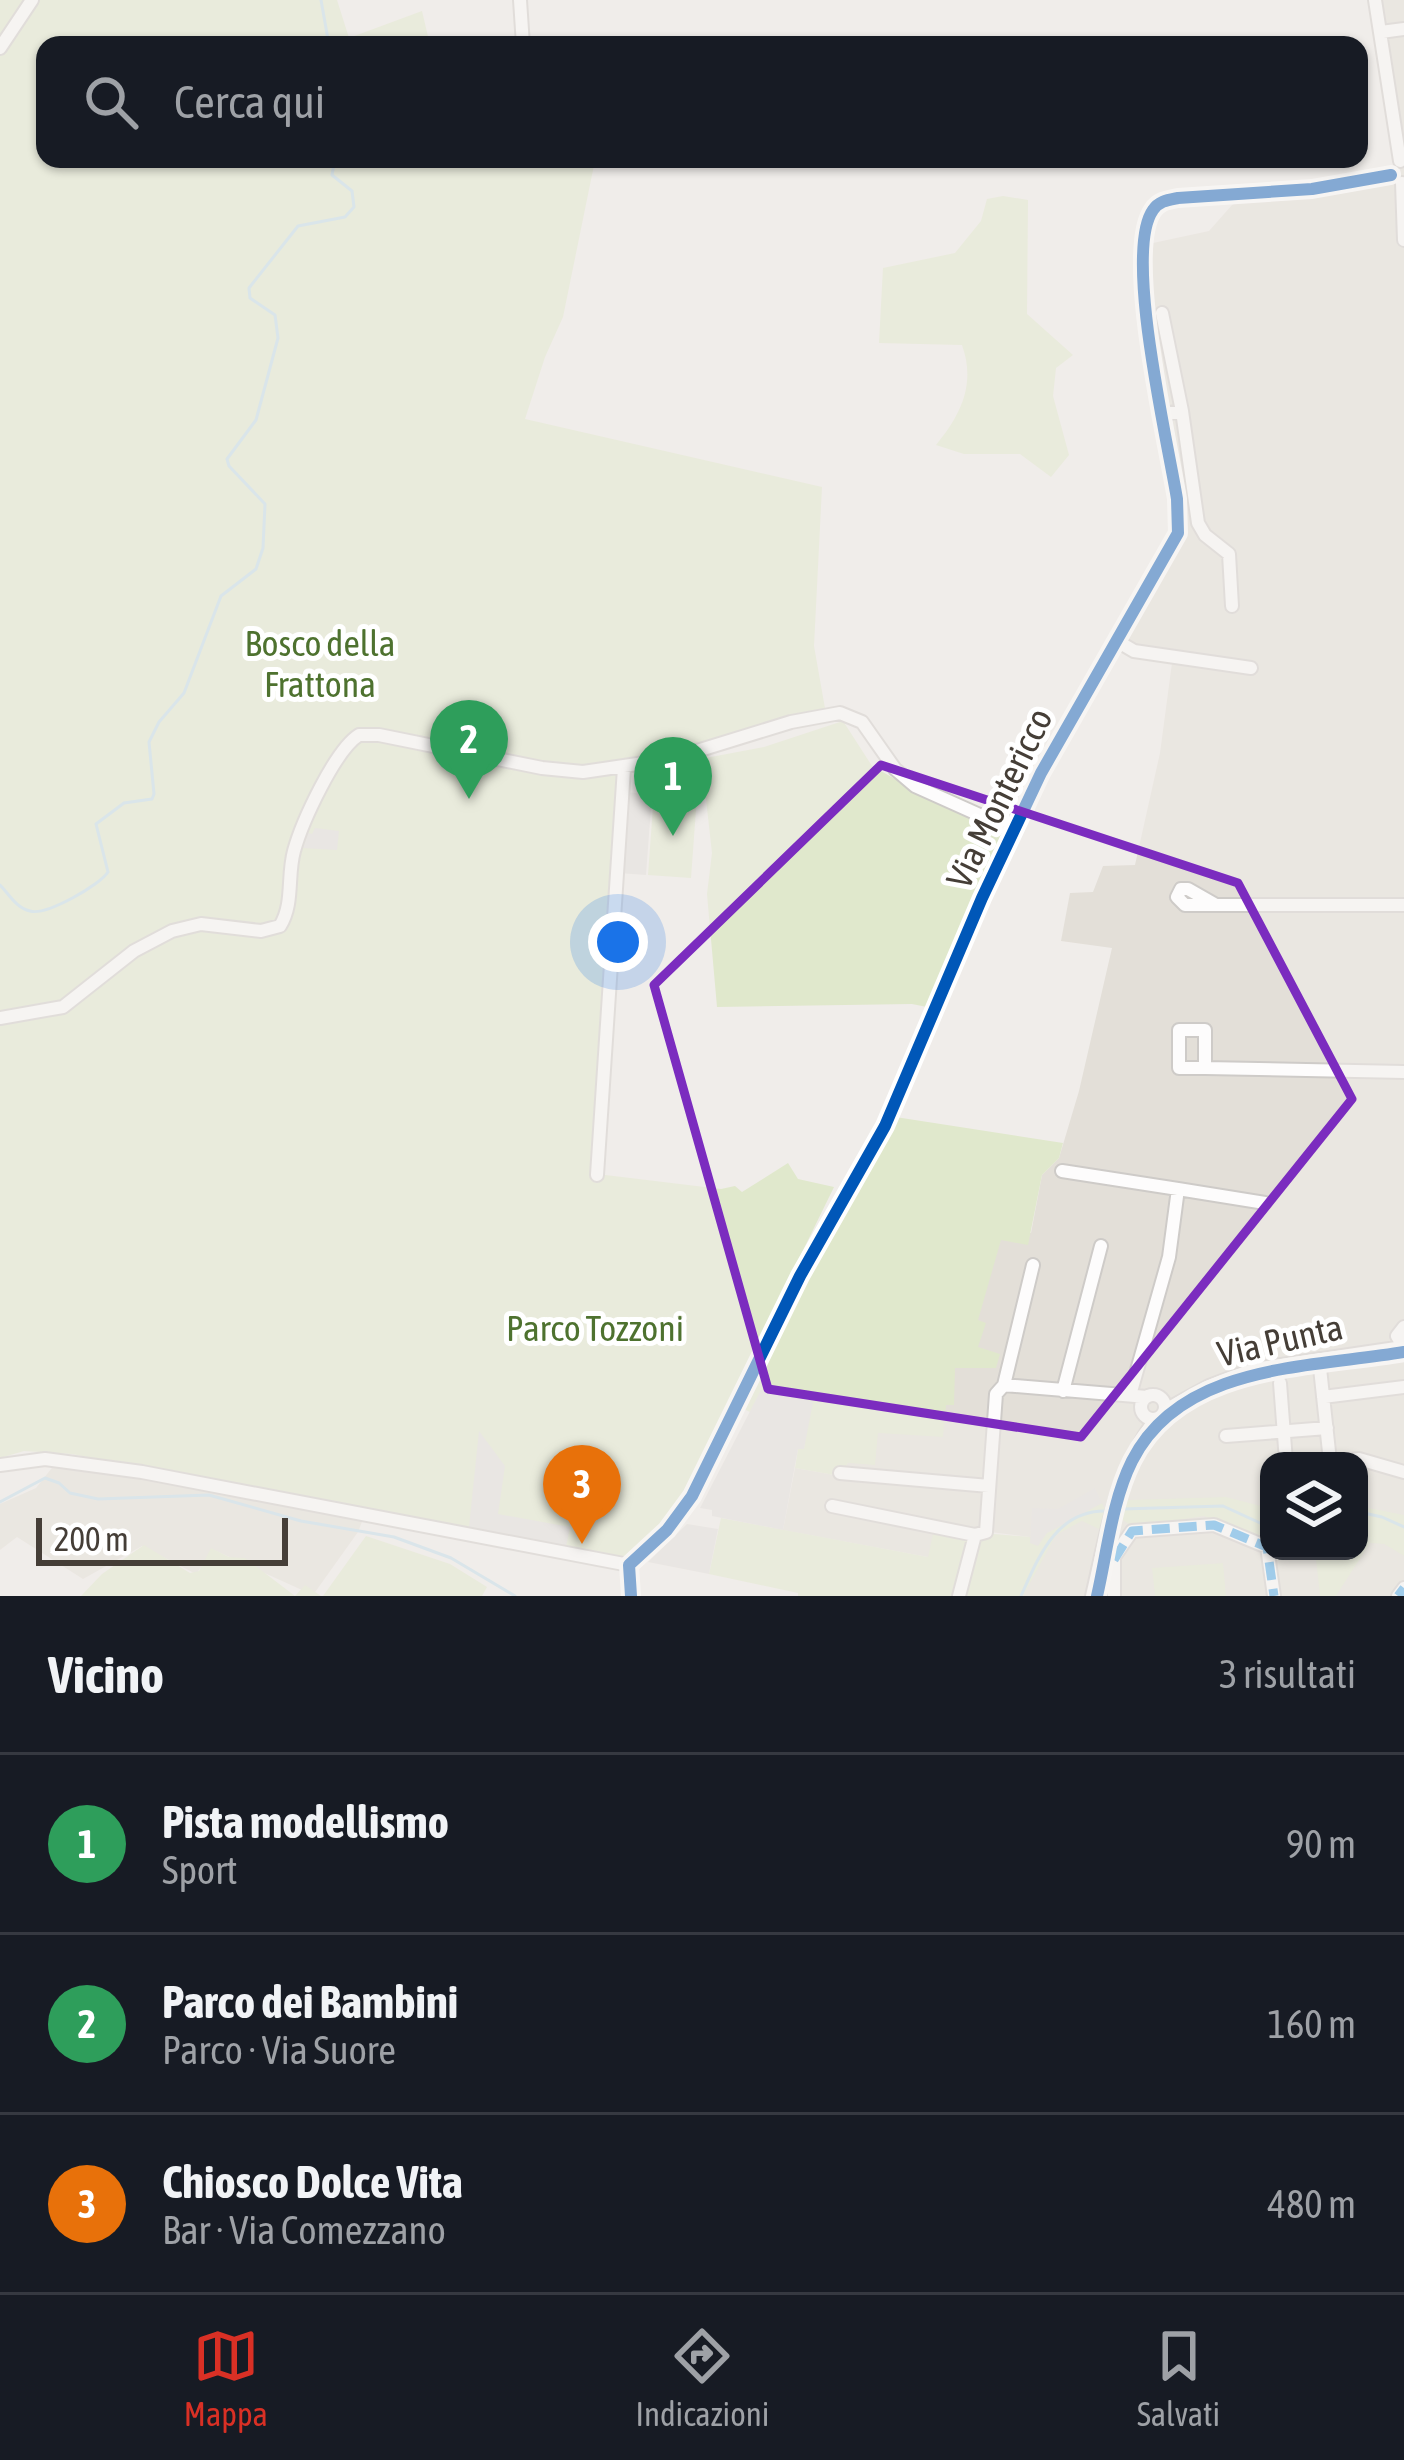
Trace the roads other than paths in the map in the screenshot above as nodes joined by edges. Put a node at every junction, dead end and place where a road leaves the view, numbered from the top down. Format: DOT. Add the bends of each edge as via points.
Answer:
graph roads {
  1 [pos="32,0"];
  2 [pos="520,0"];
  3 [pos="1375,0"];
  4 [pos="1404,29"];
  5 [pos="1381,32"];
  6 [pos="523,36"];
  7 [pos="0,48"];
  8 [pos="1402,161"];
  9 [pos="1399,180"];
  10 [pos="1404,240"];
  11 [pos="1162,313"];
  12 [pos="1182,411"];
  13 [pos="1164,414"];
  14 [pos="1232,606"];
  15 [pos="1117,641"];
  16 [pos="1251,668"];
  17 [pos="624,768"];
  18 [pos="1013,830"];
  19 [pos="1216,905"];
  20 [pos="1404,905"];
  21 [pos="0,1018"];
  22 [pos="1205,1069"];
  23 [pos="1404,1072"];
  24 [pos="1062,1171"];
  25 [pos="597,1175"];
  26 [pos="1178,1190"];
  27 [pos="1265,1203"];
  28 [pos="1101,1246"];
  29 [pos="1033,1265"];
  30 [pos="1400,1336"];
  31 [pos="1318,1359"];
  32 [pos="1280,1383"];
  33 [pos="1004,1385"];
  34 [pos="1404,1387"];
  35 [pos="1063,1390"];
  36 [pos="1323,1396"];
  37 [pos="1147,1402"];
  38 [pos="1327,1428"];
  39 [pos="1284,1431"];
  40 [pos="1226,1436"];
  41 [pos="1285,1452"];
  42 [pos="1329,1452"];
  43 [pos="1368,1462"];
  44 [pos="0,1465"];
  45 [pos="1404,1472"];
  46 [pos="840,1473"];
  47 [pos="989,1486"];
  48 [pos="832,1506"];
  49 [pos="979,1534"];
  50 [pos="628,1565"];
  51 [pos="1404,1588"];
  52 [pos="631,1596"];
  53 [pos="959,1596"];
  54 [pos="1092,1596"];
  55 [pos="1114,1596"];
  56 [pos="1274,1596"];
  57 [pos="1399,1596"];
  1 -- 7 [label="street"];
  2 -- 6 [label="street"];
  3 -- 5 [label="street"];
  4 -- 5 [label="street"];
  5 -- 8 [label="street"];
  8 -- 9 [label="street" via="1394,164"];
  9 -- 10 [label="street"];
  9 -- 13 [label="street, Via Montericco" via="1178,198 1154,208 1144,233 1142,286"];
  11 -- 12 [label="street"];
  12 -- 13 [label="street"];
  12 -- 14 [label="street" via="1199,527 1228,554"];
  13 -- 15 [label="street, Via Montericco" via="1178,533"];
  15 -- 16 [label="street" via="1134,651"];
  15 -- 18 [label="street, Via Montericco"];
  17 -- 18 [label="street" via="840,713 862,722 915,786"];
  17 -- 21 [label="street" via="561,771 359,735 342,752 298,842 280,926 172,931 63,1006"];
  17 -- 25 [label="street"];
  18 -- 50 [label="street, Via Montericco" via="885,1126 692,1496"];
  19 -- 20 [label="street"];
  22 -- 23 [label="street"];
  24 -- 26 [label="street"];
  26 -- 27 [label="street"];
  26 -- 37 [label="street"];
  28 -- 35 [label="street"];
  29 -- 33 [label="street"];
  30 -- 31 [label="street, Via Punta"];
  31 -- 36 [label="street"];
  31 -- 37 [label="street, Via Punta" via="1253,1369 1187,1397"];
  32 -- 39 [label="street"];
  33 -- 35 [label="street"];
  33 -- 47 [label="street" via="996,1394"];
  34 -- 36 [label="street"];
  35 -- 37 [label="street"];
  36 -- 38 [label="street"];
  37 -- 54 [label="street"];
  38 -- 39 [label="street"];
  38 -- 42 [label="street"];
  39 -- 40 [label="street"];
  39 -- 41 [label="street"];
  43 -- 45 [label="street"];
  44 -- 50 [label="street" via="45,1459 142,1472"];
  46 -- 47 [label="street"];
  47 -- 49 [label="street"];
  48 -- 49 [label="street"];
  49 -- 53 [label="street"];
  50 -- 52 [label="street"];
  51 -- 57 [label="street"];
  55 -- 56 [label="street" via="1123,1540 1141,1528 1219,1526 1264,1544"];
}
